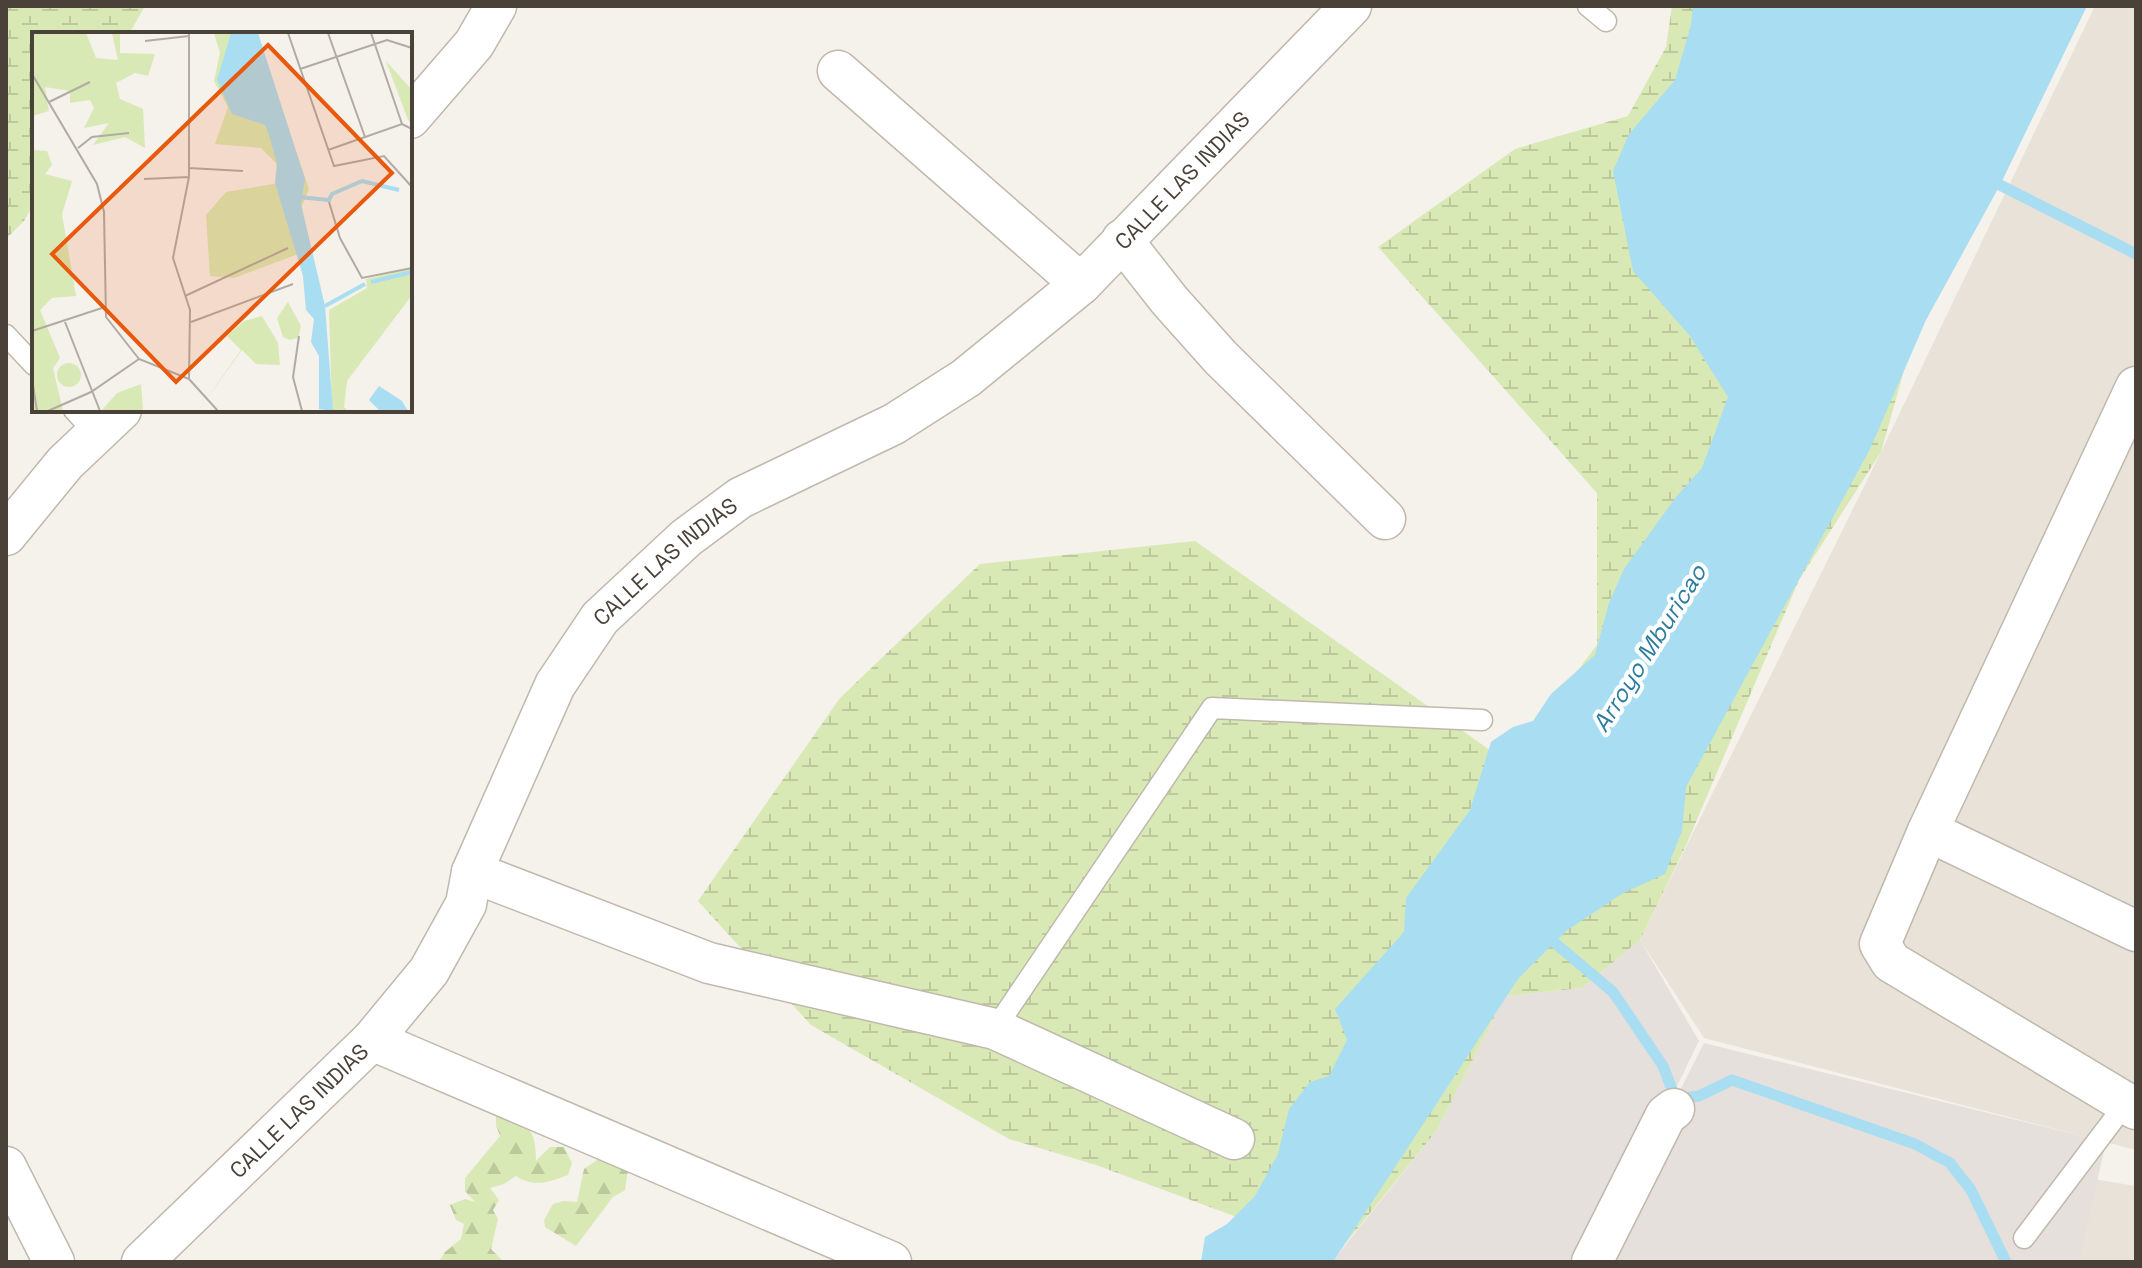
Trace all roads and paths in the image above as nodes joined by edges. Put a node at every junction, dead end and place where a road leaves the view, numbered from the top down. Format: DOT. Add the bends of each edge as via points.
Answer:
graph roads {
  1 [pos="496,6"];
  2 [pos="1351,6"];
  3 [pos="1588,6"];
  4 [pos="1606,21"];
  5 [pos="838,71"];
  6 [pos="412,116"];
  7 [pos="1122,240"];
  8 [pos="1081,284"];
  9 [pos="6,335"];
  10 [pos="32,363"];
  11 [pos="2136,387"];
  12 [pos="97,418"];
  13 [pos="1385,519"];
  14 [pos="6,534"];
  15 [pos="1482,720"];
  16 [pos="1928,831"];
  17 [pos="472,872"];
  18 [pos="2136,931"];
  19 [pos="995,1029"];
  20 [pos="372,1040"];
  21 [pos="2131,1106"];
  22 [pos="1674,1109"];
  23 [pos="1234,1139"];
  24 [pos="6,1167"];
  25 [pos="2024,1238"];
  26 [pos="54,1262"];
  27 [pos="142,1262"];
  28 [pos="891,1262"];
  29 [pos="1592,1262"];
  1 -- 6 [label="street" via="474,44"];
  2 -- 7 [label="street, CALLE LAS INDIAS"];
  3 -- 4 [label="lane"];
  5 -- 8 [label="street"];
  7 -- 8 [label="street, CALLE LAS INDIAS"];
  7 -- 13 [label="street" via="1221,358"];
  8 -- 17 [label="street, CALLE LAS INDIAS" via="966,378 906,417 740,498 686,538 600,618 555,685"];
  9 -- 10 [label="lane"];
  11 -- 16 [label="street"];
  12 -- 14 [label="street"];
  15 -- 19 [label="lane" via="1212,708"];
  16 -- 18 [label="street"];
  16 -- 21 [label="street" via="1880,944 1891,962"];
  17 -- 19 [label="street" via="709,963"];
  17 -- 20 [label="street, CALLE LAS INDIAS" via="466,904 429,971"];
  19 -- 23 [label="street"];
  20 -- 27 [label="street, CALLE LAS INDIAS"];
  20 -- 28 [label="street"];
  21 -- 25 [label="lane"];
  22 -- 29 [label="street" via="1666,1115"];
  24 -- 26 [label="street"];
}
